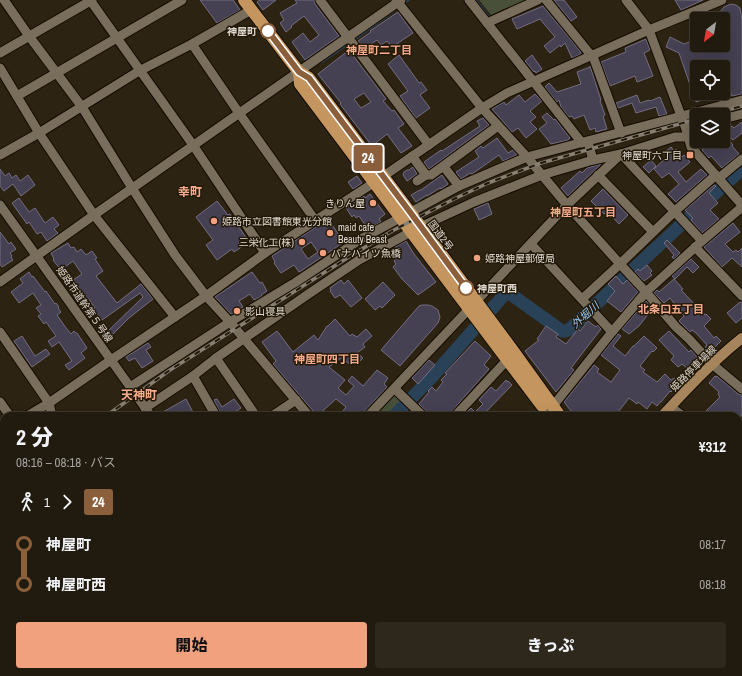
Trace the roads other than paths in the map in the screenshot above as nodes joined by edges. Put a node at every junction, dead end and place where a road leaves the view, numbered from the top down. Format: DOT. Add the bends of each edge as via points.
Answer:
graph roads {
  1 [pos="4,0"];
  2 [pos="91,0"];
  3 [pos="182,0"];
  4 [pos="244,0"];
  5 [pos="320,0"];
  6 [pos="469,0"];
  7 [pos="538,0"];
  8 [pos="546,0"];
  9 [pos="626,0"];
  10 [pos="722,0"];
  11 [pos="398,1"];
  12 [pos="251,10"];
  13 [pos="487,23"];
  14 [pos="649,30"];
  15 [pos="29,36"];
  16 [pos="347,37"];
  17 [pos="116,38"];
  18 [pos="192,44"];
  19 [pos="0,53"];
  20 [pos="591,56"];
  21 [pos="0,68"];
  22 [pos="140,70"];
  23 [pos="299,72"];
  24 [pos="57,73"];
  25 [pos="534,81"];
  26 [pos="17,96"];
  27 [pos="742,100"];
  28 [pos="82,107"];
  29 [pos="482,108"];
  30 [pos="239,113"];
  31 [pos="742,114"];
  32 [pos="681,116"];
  33 [pos="730,117"];
  34 [pos="498,126"];
  35 [pos="690,131"];
  36 [pos="39,133"];
  37 [pos="621,133"];
  38 [pos="687,133"];
  39 [pos="585,142"];
  40 [pos="193,145"];
  41 [pos="429,145"];
  42 [pos="621,154"];
  43 [pos="0,155"];
  44 [pos="412,156"];
  45 [pos="527,157"];
  46 [pos="742,159"];
  47 [pos="593,160"];
  48 [pos="444,167"];
  49 [pos="426,175"];
  50 [pos="542,175"];
  51 [pos="598,175"];
  52 [pos="718,177"];
  53 [pos="379,179"];
  54 [pos="417,181"];
  55 [pos="459,186"];
  56 [pos="132,188"];
  57 [pos="0,205"];
  58 [pos="567,205"];
  59 [pos="742,206"];
  60 [pos="675,211"];
  61 [pos="405,214"];
  62 [pos="94,215"];
  63 [pos="316,220"];
  64 [pos="416,229"];
  65 [pos="653,232"];
  66 [pos="531,244"];
  67 [pos="699,244"];
  68 [pos="265,253"];
  69 [pos="37,256"];
  70 [pos="626,270"];
  71 [pos="0,282"];
  72 [pos="646,292"];
  73 [pos="206,296"];
  74 [pos="742,296"];
  75 [pos="582,299"];
  76 [pos="472,305"];
  77 [pos="175,317"];
  78 [pos="230,322"];
  79 [pos="0,332"];
  80 [pos="612,332"];
  81 [pos="742,338"];
  82 [pos="244,339"];
  83 [pos="216,358"];
  84 [pos="111,360"];
  85 [pos="507,360"];
  86 [pos="712,364"];
  87 [pos="193,376"];
  88 [pos="130,387"];
  89 [pos="395,389"];
  90 [pos="742,389"];
  91 [pos="296,400"];
  92 [pos="0,402"];
  93 [pos="49,403"];
  94 [pos="671,407"];
  95 [pos="7,412"];
  96 [pos="34,412"];
  97 [pos="51,412"];
  98 [pos="148,412"];
  99 [pos="151,412"];
  100 [pos="214,412"];
  101 [pos="253,412"];
  102 [pos="278,412"];
  103 [pos="306,412"];
  104 [pos="372,412"];
  105 [pos="419,412"];
  106 [pos="460,412"];
  107 [pos="549,412"];
  108 [pos="550,412"];
  109 [pos="552,412"];
  110 [pos="666,412"];
  111 [pos="678,412"];
  1 -- 15 [label="street"];
  2 -- 15 [label="street"];
  2 -- 17 [label="street"];
  3 -- 17 [label="street"];
  4 -- 12 [label="highway"];
  5 -- 16 [label="street"];
  6 -- 13 [label="street"];
  7 -- 13 [label="street"];
  8 -- 20 [label="street"];
  9 -- 14 [label="street"];
  10 -- 14 [label="street"];
  11 -- 16 [label="street"];
  11 -- 29 [label="street"];
  12 -- 18 [label="street"];
  12 -- 23 [label="highway"];
  13 -- 25 [label="street"];
  14 -- 20 [label="street"];
  14 -- 32 [label="street"];
  15 -- 19 [label="street"];
  15 -- 24 [label="street"];
  16 -- 23 [label="street"];
  16 -- 41 [label="street"];
  17 -- 22 [label="street"];
  17 -- 24 [label="street"];
  18 -- 22 [label="street"];
  18 -- 30 [label="street"];
  20 -- 25 [label="street"];
  20 -- 37 [label="street"];
  21 -- 26 [label="street"];
  22 -- 28 [label="street"];
  22 -- 40 [label="street"];
  23 -- 30 [label="street"];
  23 -- 53 [label="highway" via="300,84"];
  24 -- 26 [label="street"];
  24 -- 28 [label="street"];
  25 -- 29 [label="street"];
  25 -- 39 [label="street"];
  26 -- 36 [label="street"];
  27 -- 32 [label="street"];
  28 -- 36 [label="street"];
  28 -- 56 [label="street"];
  29 -- 34 [label="street"];
  29 -- 41 [label="street"];
  30 -- 40 [label="street"];
  30 -- 63 [label="street"];
  31 -- 33 [label="street"];
  32 -- 37 [label="street"];
  32 -- 38 [label="street"];
  34 -- 45 [label="street"];
  34 -- 48 [label="street"];
  35 -- 38 [label="street"];
  36 -- 43 [label="street"];
  36 -- 62 [label="street"];
  37 -- 39 [label="street"];
  38 -- 42 [label="street"];
  38 -- 52 [label="street" via="691,147"];
  39 -- 45 [label="street"];
  39 -- 47 [label="street"];
  40 -- 56 [label="street"];
  40 -- 68 [label="street"];
  41 -- 44 [label="street"];
  42 -- 47 [label="street"];
  42 -- 51 [label="street"];
  42 -- 60 [label="street"];
  44 -- 49 [label="street"];
  44 -- 53 [label="street"];
  45 -- 50 [label="street"];
  45 -- 55 [label="street"];
  46 -- 52 [label="street"];
  47 -- 50 [label="street"];
  48 -- 49 [label="street" via="431,175"];
  48 -- 55 [label="street"];
  49 -- 54 [label="street"];
  50 -- 58 [label="street"];
  50 -- 64 [label="street"];
  51 -- 58 [label="street"];
  51 -- 65 [label="street"];
  52 -- 59 [label="street"];
  52 -- 60 [label="street"];
  53 -- 61 [label="highway"];
  53 -- 63 [label="street"];
  55 -- 61 [label="street"];
  56 -- 62 [label="street"];
  56 -- 73 [label="street" via="175,255"];
  57 -- 69 [label="street, 姫路市道幹第５号線"];
  58 -- 66 [label="street"];
  58 -- 70 [label="street"];
  59 -- 67 [label="street"];
  60 -- 65 [label="street"];
  60 -- 67 [label="street"];
  61 -- 64 [label="highway"];
  61 -- 78 [label="street"];
  62 -- 69 [label="street"];
  62 -- 77 [label="street"];
  63 -- 68 [label="street"];
  64 -- 76 [label="highway"];
  64 -- 82 [label="street" via="359,260"];
  65 -- 70 [label="street"];
  66 -- 75 [label="street"];
  66 -- 76 [label="street"];
  67 -- 72 [label="street"];
  67 -- 74 [label="street"];
  68 -- 73 [label="street"];
  69 -- 71 [label="street"];
  69 -- 84 [label="street, 姫路市道幹第５号線"];
  70 -- 72 [label="street"];
  70 -- 75 [label="street"];
  72 -- 80 [label="street"];
  72 -- 86 [label="street"];
  73 -- 77 [label="street"];
  73 -- 78 [label="street"];
  75 -- 80 [label="street"];
  76 -- 85 [label="highway"];
  76 -- 89 [label="street"];
  76 -- 108 [label="highway" via="514,352"];
  77 -- 84 [label="street"];
  78 -- 82 [label="street"];
  78 -- 88 [label="street"];
  79 -- 93 [label="street"];
  80 -- 109 [label="street"];
  81 -- 86 [label="main road, 姫路停車場線"];
  82 -- 83 [label="street"];
  82 -- 91 [label="street"];
  83 -- 87 [label="street"];
  83 -- 101 [label="street"];
  84 -- 88 [label="street, 姫路市道幹第５号線"];
  84 -- 93 [label="street"];
  85 -- 106 [label="street"];
  85 -- 107 [label="highway"];
  86 -- 90 [label="street"];
  86 -- 94 [label="main road, 姫路停車場線"];
  87 -- 99 [label="street"];
  87 -- 100 [label="street"];
  88 -- 98 [label="street, 姫路市道幹第５号線"];
  89 -- 104 [label="street"];
  89 -- 105 [label="street"];
  91 -- 102 [label="street"];
  91 -- 103 [label="street"];
  92 -- 95 [label="street"];
  93 -- 96 [label="street"];
  93 -- 97 [label="street"];
  94 -- 110 [label="main road, 姫路停車場線"];
  94 -- 111 [label="street"];
}
